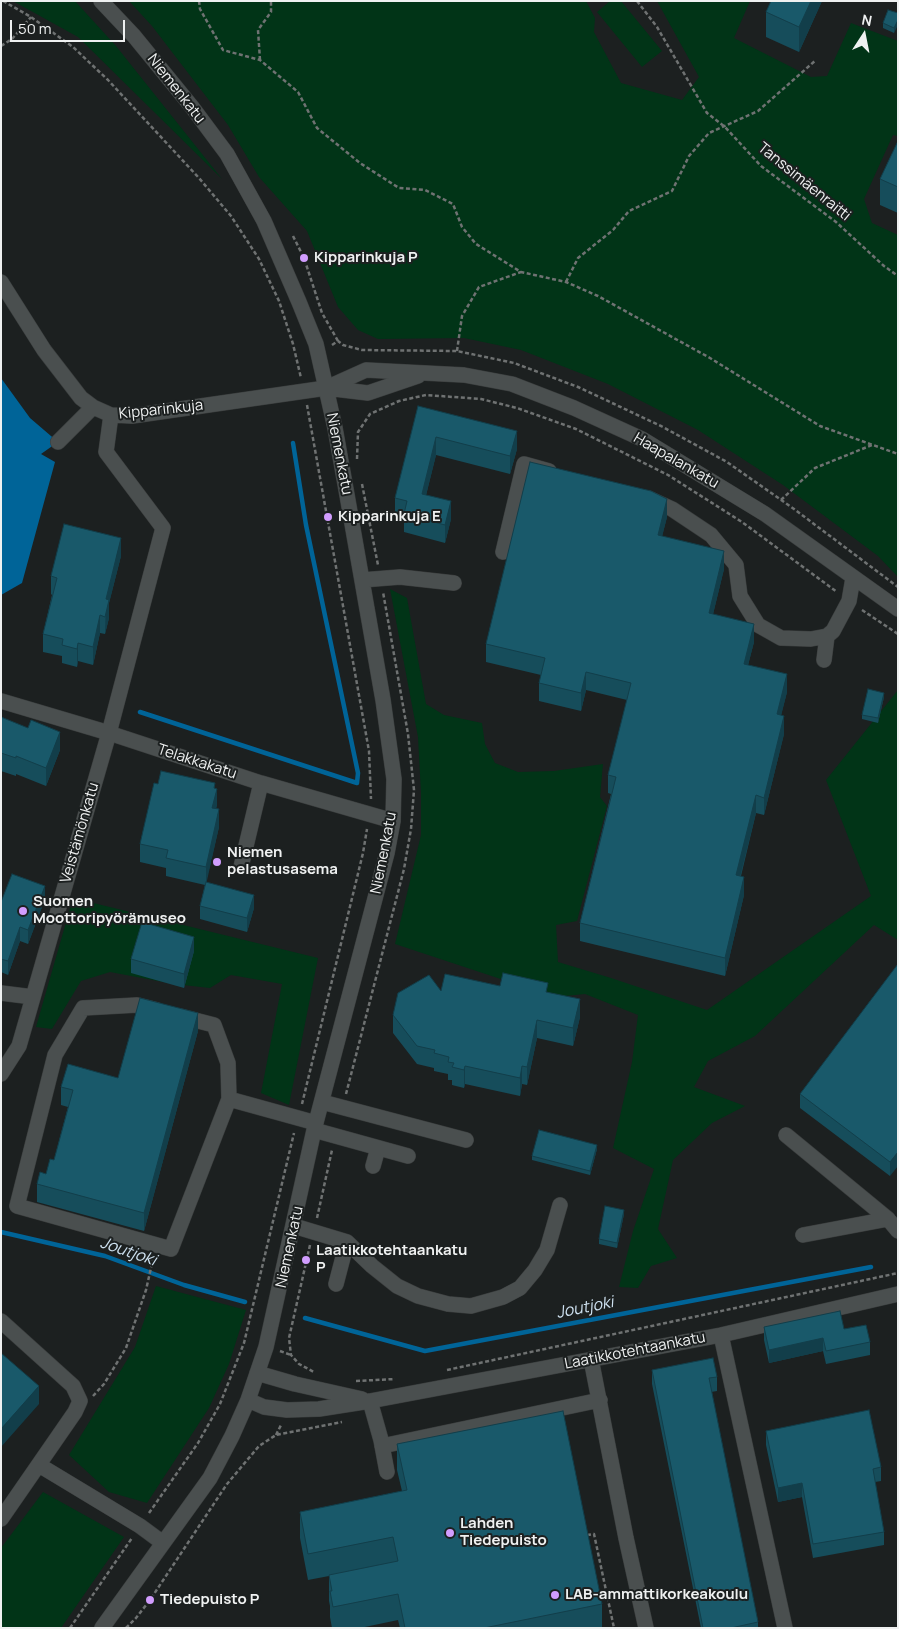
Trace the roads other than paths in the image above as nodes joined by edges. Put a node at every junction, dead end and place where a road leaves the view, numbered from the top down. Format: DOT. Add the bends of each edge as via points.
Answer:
graph roads {
  1 [pos="101,1"];
  2 [pos="1,282"];
  3 [pos="426,374"];
  4 [pos="326,388"];
  5 [pos="93,407"];
  6 [pos="111,415"];
  7 [pos="58,442"];
  8 [pos="560,474"];
  9 [pos="633,494"];
  10 [pos="503,552"];
  11 [pos="853,578"];
  12 [pos="362,580"];
  13 [pos="454,583"];
  14 [pos="898,610"];
  15 [pos="827,636"];
  16 [pos="824,660"];
  17 [pos="1,701"];
  18 [pos="109,732"];
  19 [pos="261,782"];
  20 [pos="393,821"];
  21 [pos="241,867"];
  22 [pos="1,993"];
  23 [pos="33,997"];
  24 [pos="1,1074"];
  25 [pos="229,1099"];
  26 [pos="322,1102"];
  27 [pos="315,1126"];
  28 [pos="786,1135"];
  29 [pos="466,1140"];
  30 [pos="378,1148"];
  31 [pos="408,1156"];
  32 [pos="373,1166"];
  33 [pos="560,1205"];
  34 [pos="893,1225"];
  35 [pos="294,1226"];
  36 [pos="803,1235"];
  37 [pos="347,1242"];
  38 [pos="336,1284"];
  39 [pos="898,1294"];
  40 [pos="1,1321"];
  41 [pos="721,1335"];
  42 [pos="591,1359"];
  43 [pos="257,1373"];
  44 [pos="248,1400"];
  45 [pos="600,1400"];
  46 [pos="370,1401"];
  47 [pos="382,1446"];
  48 [pos="39,1465"];
  49 [pos="387,1472"];
  50 [pos="1,1519"];
  51 [pos="163,1543"];
  52 [pos="102,1628"];
  53 [pos="646,1628"];
  54 [pos="785,1628"];
  1 -- 4 [label="street, Niemenkatu" via="134,36 227,154 264,221 299,302 316,344"];
  2 -- 5 [label="street, Kipparinkuja" via="44,350 81,398"];
  3 -- 4 [label="street, Haapalankatu" via="368,393"];
  3 -- 4 [label="street, Haapalankatu" via="366,370"];
  3 -- 11 [label="street, Haapalankatu" via="464,375 512,384 642,440 765,514"];
  4 -- 6 [label="street, Kipparinkuja" via="132,416"];
  4 -- 12 [label="street, Niemenkatu"];
  5 -- 6 [label="street, Kipparinkuja"];
  5 -- 7 [label="street"];
  6 -- 18 [label="street, Veistämönkatu" via="106,452 163,528"];
  8 -- 10 [label="street" via="524,464"];
  9 -- 15 [label="street" via="672,509 712,535 736,565 740,596 758,625 781,638"];
  11 -- 14 [label="street, Haapalankatu"];
  11 -- 15 [label="street" via="849,601"];
  12 -- 13 [label="street" via="400,577"];
  12 -- 20 [label="street, Niemenkatu" via="384,700 394,779"];
  15 -- 16 [label="street"];
  17 -- 18 [label="street, Telakkakatu"];
  18 -- 19 [label="street, Telakkakatu"];
  18 -- 23 [label="street, Veistämönkatu"];
  19 -- 20 [label="street, Telakkakatu"];
  19 -- 21 [label="street"];
  20 -- 26 [label="street, Niemenkatu"];
  22 -- 23 [label="street"];
  23 -- 24 [label="street, Veistämönkatu" via="19,1046"];
  25 -- 25 [label="street" via="228,1063 214,1025 137,1005 83,1008 56,1055 17,1206 171,1249"];
  25 -- 27 [label="street"];
  26 -- 27 [label="street, Niemenkatu"];
  26 -- 29 [label="street"];
  27 -- 30 [label="street" via="336,1136"];
  27 -- 35 [label="street, Niemenkatu"];
  28 -- 34 [label="street"];
  30 -- 31 [label="street"];
  30 -- 32 [label="street"];
  33 -- 37 [label="street" via="547,1250 536,1270 520,1288 503,1297 471,1306 418,1296 397,1286"];
  34 -- 36 [label="street"];
  35 -- 37 [label="street"];
  35 -- 43 [label="street, Niemenkatu"];
  37 -- 38 [label="street"];
  39 -- 41 [label="street, Laatikkotehtaankatu"];
  40 -- 48 [label="street" via="73,1386 80,1401"];
  41 -- 42 [label="street, Laatikkotehtaankatu"];
  41 -- 54 [label="street"];
  42 -- 45 [label="street"];
  42 -- 46 [label="street, Laatikkotehtaankatu"];
  43 -- 44 [label="street, Niemenkatu"];
  43 -- 46 [label="street, Laatikkotehtaankatu"];
  44 -- 46 [label="street, Laatikkotehtaankatu" via="264,1407 287,1410"];
  44 -- 51 [label="street, Niemenkatu" via="210,1478"];
  45 -- 47 [label="street"];
  45 -- 53 [label="street"];
  46 -- 47 [label="street"];
  47 -- 49 [label="street"];
  48 -- 50 [label="street"];
  48 -- 51 [label="street"];
  51 -- 52 [label="street, Niemenkatu"];
}
